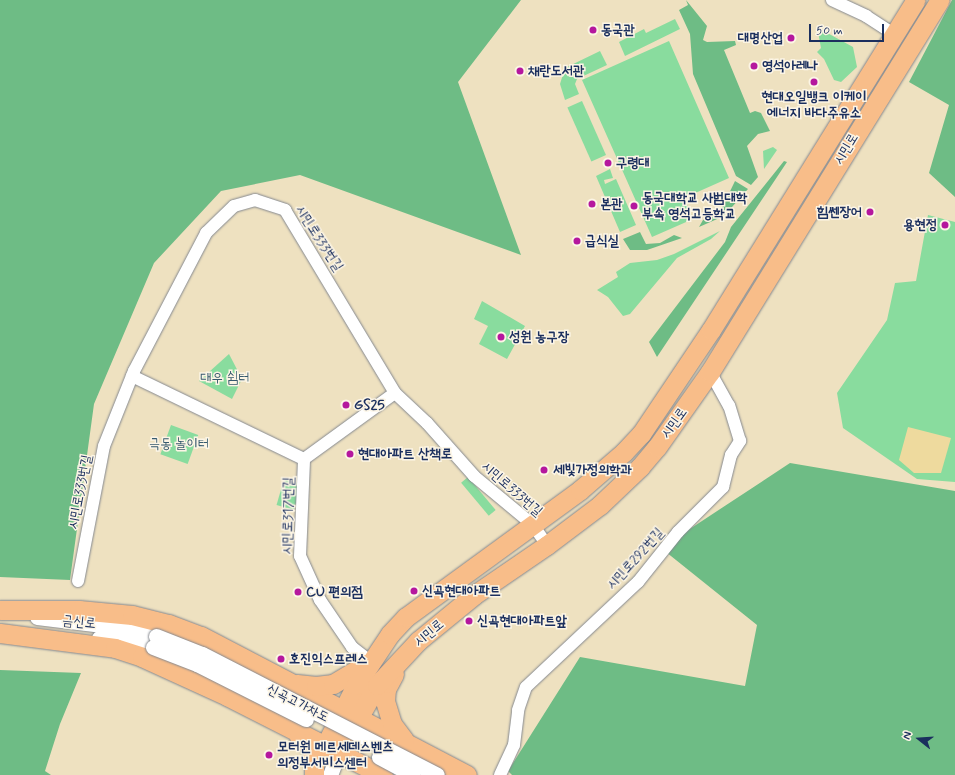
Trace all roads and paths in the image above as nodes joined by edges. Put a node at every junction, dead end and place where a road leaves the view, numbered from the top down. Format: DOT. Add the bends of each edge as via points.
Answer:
graph roads {
  1 [pos="832,0"];
  2 [pos="916,0"];
  3 [pos="940,0"];
  4 [pos="894,34"];
  5 [pos="710,372"];
  6 [pos="132,376"];
  7 [pos="395,393"];
  8 [pos="304,459"];
  9 [pos="533,525"];
  10 [pos="548,545"];
  11 [pos="78,581"];
  12 [pos="0,611"];
  13 [pos="0,625"];
  14 [pos="0,633"];
  15 [pos="155,642"];
  16 [pos="409,649"];
  17 [pos="371,662"];
  18 [pos="289,683"];
  19 [pos="350,714"];
  20 [pos="264,715"];
  21 [pos="414,746"];
  22 [pos="332,749"];
  23 [pos="315,775"];
  24 [pos="330,775"];
  25 [pos="363,775"];
  26 [pos="377,775"];
  27 [pos="384,775"];
  28 [pos="414,775"];
  29 [pos="436,775"];
  30 [pos="467,775"];
  31 [pos="500,775"];
  1 -- 4 [label="street" via="866,16"];
  2 -- 4 [label="main road, 시민로"];
  3 -- 5 [label="main road, 시민로"];
  4 -- 9 [label="main road, 시민로" via="711,330 656,413 624,452 605,470"];
  5 -- 10 [label="main road, 시민로" via="640,467 600,505"];
  5 -- 31 [label="street, 시민로292번길" via="729,406 740,441 731,455 723,487 678,532 638,582 526,687 518,710 514,746"];
  6 -- 7 [label="street, 시민로333번길" via="206,233 234,206 255,200 285,210"];
  6 -- 8 [label="street"];
  6 -- 11 [label="street, 시민로333번길" via="104,446"];
  7 -- 8 [label="street, 시민로317번길"];
  7 -- 9 [label="street, 시민로333번길" via="427,423 474,476"];
  8 -- 17 [label="street, 시민로317번길" via="300,556 320,600 352,647"];
  9 -- 10 [label="street, 시민로333번길"];
  9 -- 17 [label="main road, 시민로" via="406,617"];
  10 -- 16 [label="main road, 시민로" via="474,595"];
  12 -- 15 [label="street, 금신로" via="110,626"];
  12 -- 18 [label="main road" via="79,610 154,620 201,636"];
  13 -- 15 [label="street, 금신로" via="48,635"];
  14 -- 20 [label="main road" via="115,648 165,666"];
  15 -- 28 [label="street, 신곡고가차도, bridge"];
  15 -- 29 [label="street, 신곡고가차도, bridge" via="202,654"];
  16 -- 19 [label="main road, 시민로"];
  16 -- 21 [label="main road" via="386,689 385,698 396,732"];
  17 -- 18 [label="main road" via="333,684 316,686"];
  17 -- 19 [label="main road, 시민로"];
  18 -- 19 [label="main road"];
  19 -- 21 [label="main road"];
  19 -- 22 [label="main road, 시민로"];
  20 -- 22 [label="main road"];
  20 -- 23 [label="main road" via="307,744 315,758"];
  21 -- 30 [label="main road"];
  22 -- 23 [label="street, 시민로"];
  22 -- 24 [label="street, 시민로"];
  22 -- 27 [label="main road"];
  25 -- 26 [label="main road"];
}
